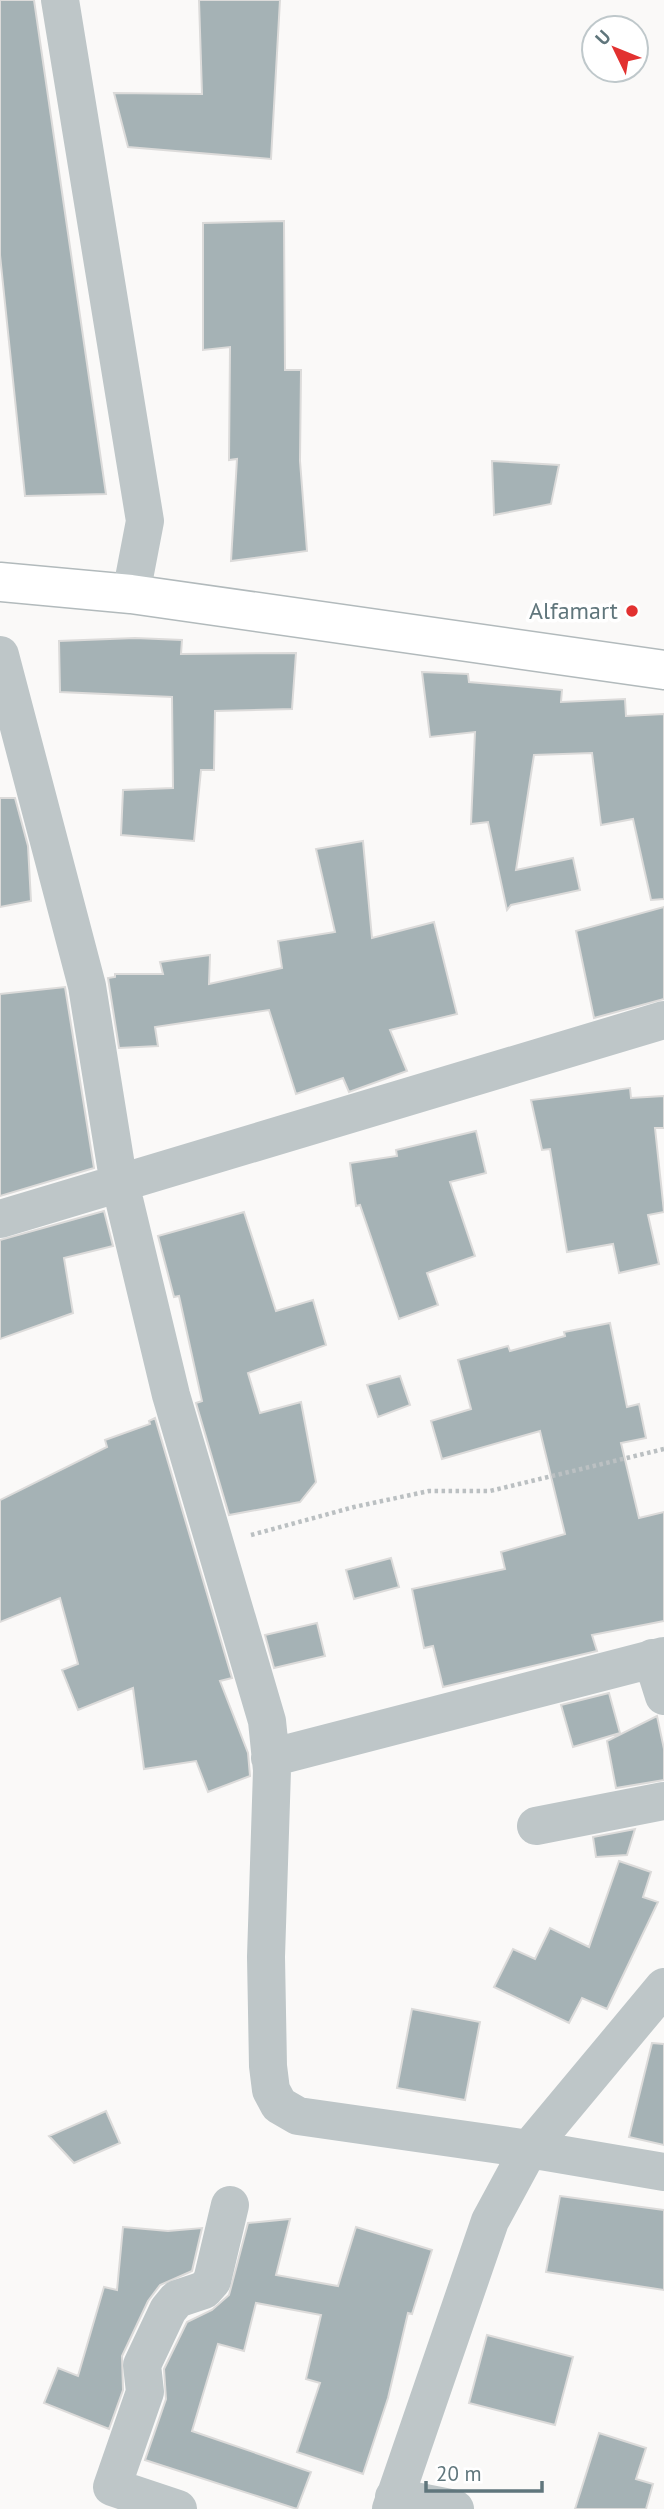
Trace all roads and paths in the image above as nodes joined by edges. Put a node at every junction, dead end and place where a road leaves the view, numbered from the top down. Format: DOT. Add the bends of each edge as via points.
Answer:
graph roads {
  1 [pos="60,0"];
  2 [pos="0,582"];
  3 [pos="131,594"];
  4 [pos="0,655"];
  5 [pos="664,670"];
  6 [pos="664,1020"];
  7 [pos="118,1173"];
  8 [pos="0,1206"];
  9 [pos="0,1219"];
  10 [pos="664,1449"];
  11 [pos="214,1546"];
  12 [pos="658,1657"];
  13 [pos="664,1696"];
  14 [pos="270,1758"];
  15 [pos="664,1801"];
  16 [pos="536,1826"];
  17 [pos="664,1987"];
  18 [pos="529,2149"];
  19 [pos="664,2172"];
  20 [pos="230,2205"];
  21 [pos="392,2503"];
  22 [pos="178,2509"];
  23 [pos="455,2509"];
  1 -- 3 [label="street" via="145,521"];
  2 -- 3 [label="main road"];
  3 -- 5 [label="main road"];
  4 -- 7 [label="street" via="87,986"];
  6 -- 7 [label="street"];
  7 -- 8 [label="street"];
  7 -- 9 [label="street"];
  7 -- 11 [label="street" via="171,1395"];
  10 -- 11 [label="path" via="490,1491 429,1491 354,1507"];
  11 -- 14 [label="street" via="267,1721"];
  12 -- 13 [label="street"];
  12 -- 14 [label="street"];
  14 -- 18 [label="street" via="266,2037 271,2090 279,2105 298,2116"];
  15 -- 16 [label="street"];
  17 -- 18 [label="street"];
  18 -- 19 [label="street"];
  18 -- 21 [label="street" via="491,2221"];
  20 -- 22 [label="street" via="212,2281 204,2290 177,2299 146,2354 142,2365 145,2392 112,2487"];
  21 -- 23 [label="street"];
}
